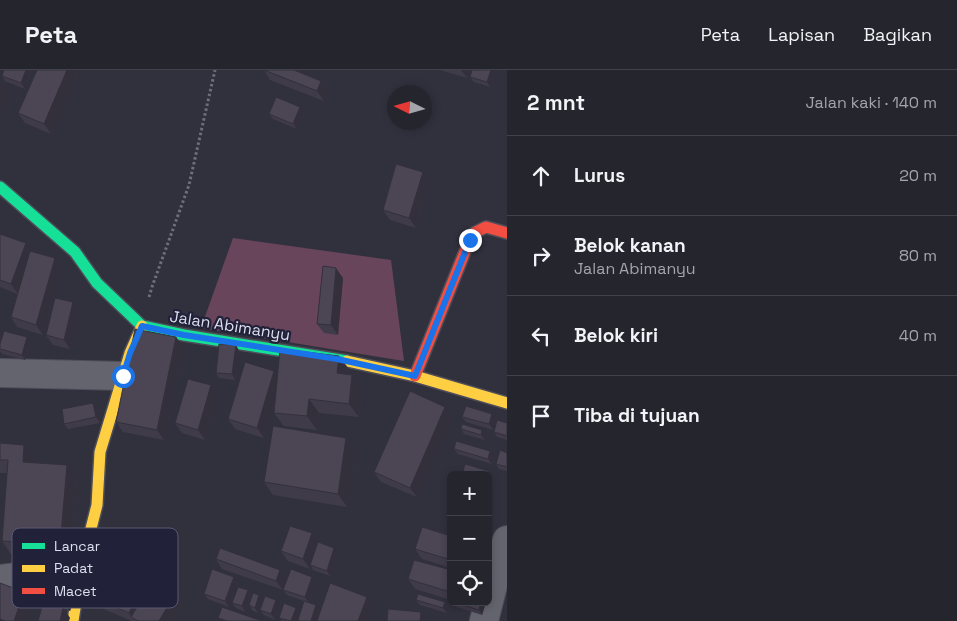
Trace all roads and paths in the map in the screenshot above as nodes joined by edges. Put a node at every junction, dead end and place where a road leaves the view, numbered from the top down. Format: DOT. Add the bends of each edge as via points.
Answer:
graph roads {
  1 [pos="215,70"];
  2 [pos="0,187"];
  3 [pos="507,233"];
  4 [pos="142,326"];
  5 [pos="2,373"];
  6 [pos="123,376"];
  7 [pos="415,376"];
  8 [pos="507,403"];
  9 [pos="91,528"];
  10 [pos="507,540"];
  11 [pos="75,608"];
  12 [pos="73,621"];
  13 [pos="484,621"];
  1 -- 4 [label="path" via="189,185 152,287"];
  2 -- 4 [label="street" via="75,252 97,283"];
  3 -- 7 [label="street" via="486,227 474,233"];
  4 -- 6 [label="street"];
  4 -- 7 [label="street, Jalan Abimanyu" via="337,359"];
  5 -- 6 [label="street"];
  6 -- 9 [label="street" via="100,452 97,505"];
  7 -- 8 [label="street, Jalan Abimanyu"];
  10 -- 13 [label="street"];
  11 -- 12 [label="street"];
}
